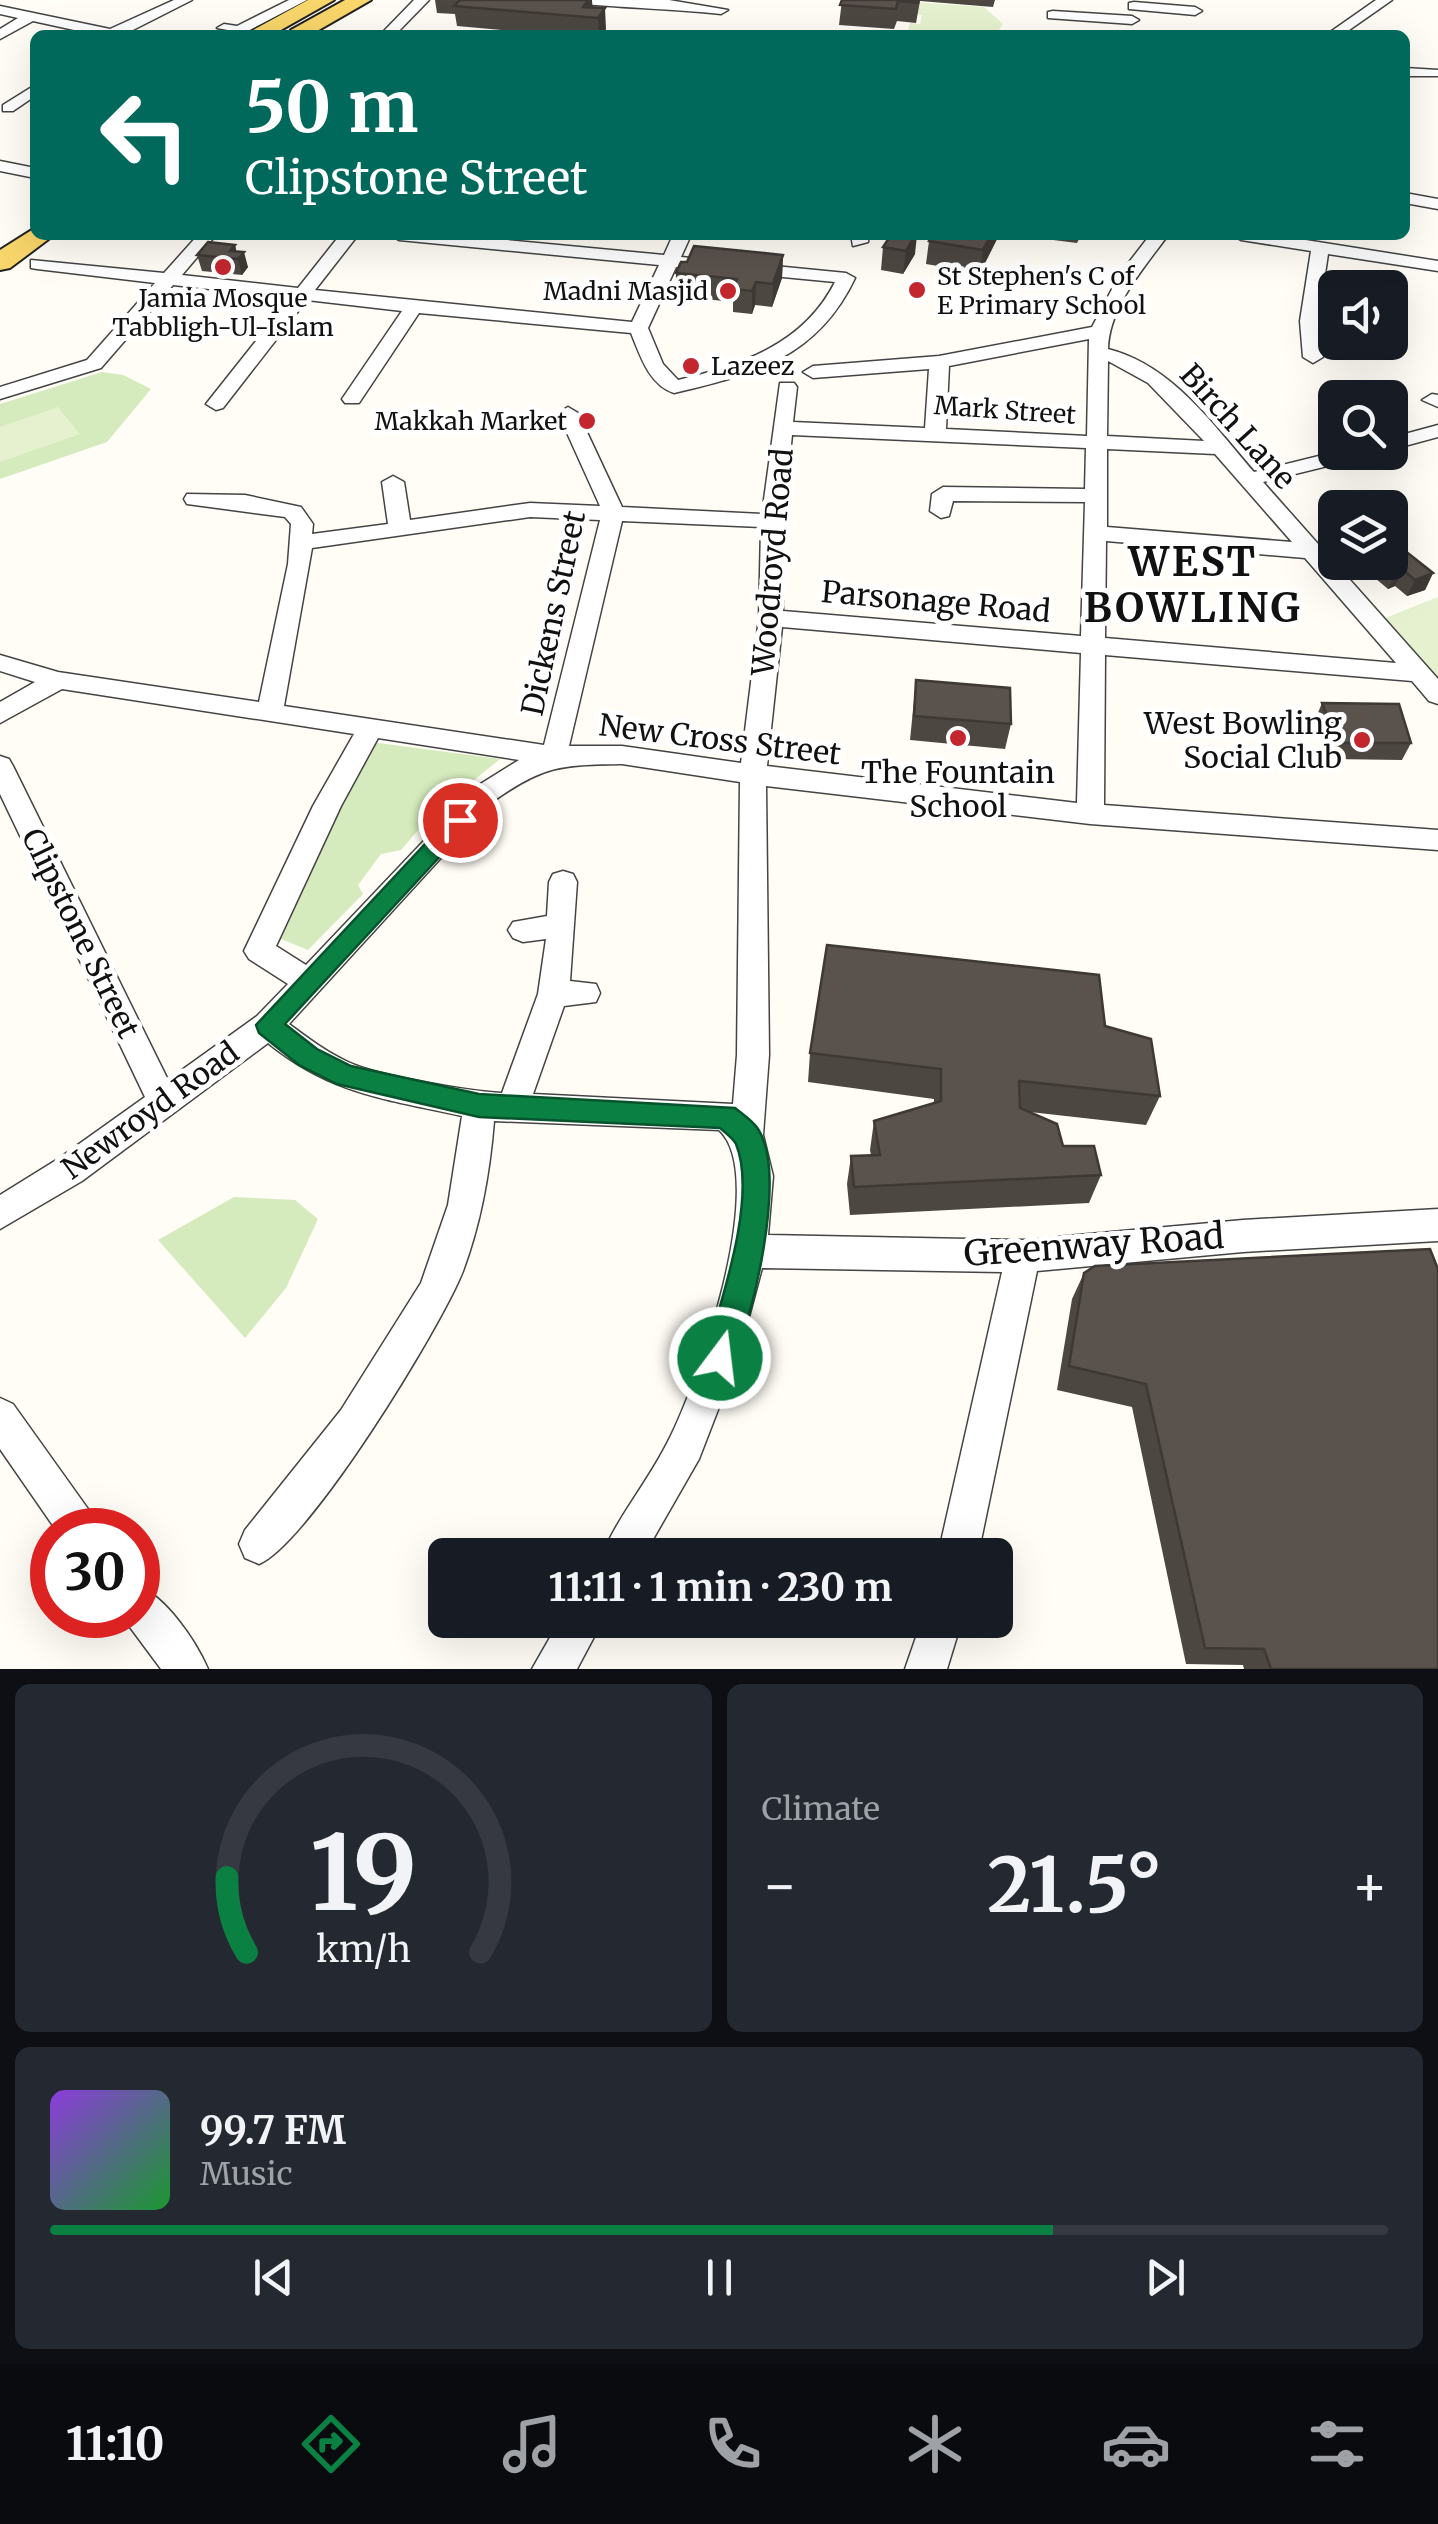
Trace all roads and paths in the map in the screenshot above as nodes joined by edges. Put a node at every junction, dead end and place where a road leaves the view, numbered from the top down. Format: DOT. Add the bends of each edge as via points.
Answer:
graph roads {
  1 [pos="185,0"];
  2 [pos="300,0"];
  3 [pos="361,0"];
  4 [pos="422,0"];
  5 [pos="582,0"];
  6 [pos="1384,0"];
  7 [pos="652,1"];
  8 [pos="330,6"];
  9 [pos="0,10"];
  10 [pos="721,10"];
  11 [pos="1195,11"];
  12 [pos="1053,14"];
  13 [pos="1133,15"];
  14 [pos="30,17"];
  15 [pos="224,28"];
  16 [pos="310,29"];
  17 [pos="89,30"];
  18 [pos="122,30"];
  19 [pos="268,30"];
  20 [pos="283,30"];
  21 [pos="393,30"];
  22 [pos="1340,30"];
  23 [pos="0,35"];
  24 [pos="1410,72"];
  25 [pos="1433,74"];
  26 [pos="30,92"];
  27 [pos="8,108"];
  28 [pos="4,170"];
  29 [pos="30,173"];
  30 [pos="1410,199"];
  31 [pos="1438,204"];
  32 [pos="30,214"];
  33 [pos="0,236"];
  34 [pos="33,240"];
  35 [pos="203,240"];
  36 [pos="345,240"];
  37 [pos="453,240"];
  38 [pos="680,240"];
  39 [pos="1155,240"];
  40 [pos="1273,240"];
  41 [pos="1320,247"];
  42 [pos="673,260"];
  43 [pos="0,262"];
  44 [pos="37,264"];
  45 [pos="1438,266"];
  46 [pos="168,280"];
  47 [pos="303,293"];
  48 [pos="414,307"];
  49 [pos="638,328"];
  50 [pos="1099,342"];
  51 [pos="1313,356"];
  52 [pos="939,362"];
  53 [pos="813,372"];
  54 [pos="786,387"];
  55 [pos="0,393"];
  56 [pos="352,399"];
  57 [pos="216,404"];
  58 [pos="566,425"];
  59 [pos="783,428"];
  60 [pos="1438,430"];
  61 [pos="935,432"];
  62 [pos="1408,439"];
  63 [pos="1096,444"];
  64 [pos="1224,448"];
  65 [pos="1318,462"];
  66 [pos="1250,479"];
  67 [pos="392,482"];
  68 [pos="1096,496"];
  69 [pos="195,499"];
  70 [pos="952,502"];
  71 [pos="614,511"];
  72 [pos="772,521"];
  73 [pos="400,531"];
  74 [pos="1097,533"];
  75 [pos="302,534"];
  76 [pos="1309,551"];
  77 [pos="772,618"];
  78 [pos="1094,648"];
  79 [pos="0,662"];
  80 [pos="1416,673"];
  81 [pos="58,680"];
  82 [pos="1438,695"];
  83 [pos="270,712"];
  84 [pos="0,714"];
  85 [pos="371,727"];
  86 [pos="554,756"];
  87 [pos="0,766"];
  88 [pos="753,772"];
  89 [pos="1090,814"];
  90 [pos="1438,840"];
  91 [pos="564,882"];
  92 [pos="562,926"];
  93 [pos="523,930"];
  94 [pos="309,982"];
  95 [pos="585,992"];
  96 [pos="553,994"];
  97 [pos="268,1025"];
  98 [pos="162,1100"];
  99 [pos="496,1106"];
  100 [pos="747,1135"];
  101 [pos="0,1213"];
  102 [pos="1438,1225"];
  103 [pos="749,1251"];
  104 [pos="1022,1256"];
  105 [pos="0,1417"];
  106 [pos="64,1508"];
  107 [pos="632,1538"];
  108 [pos="962,1538"];
  109 [pos="259,1544"];
  110 [pos="160,1634"];
  111 [pos="572,1638"];
  112 [pos="936,1638"];
  113 [pos="187,1669"];
  114 [pos="553,1669"];
  115 [pos="926,1669"];
  1 -- 18 [label="street"];
  2 -- 15 [label="street" via="239,30"];
  3 -- 8 [label="main road"];
  4 -- 21 [label="street"];
  5 -- 7 [label="street"];
  6 -- 22 [label="street"];
  7 -- 10 [label="street"];
  8 -- 16 [label="main road"];
  8 -- 19 [label="main road"];
  8 -- 20 [label="main road"];
  9 -- 14 [label="street"];
  11 -- 13 [label="street"];
  12 -- 13 [label="street"];
  14 -- 17 [label="street"];
  14 -- 23 [label="street"];
  24 -- 25 [label="street"];
  26 -- 27 [label="street"];
  28 -- 29 [label="street"];
  30 -- 31 [label="street"];
  32 -- 33 [label="main road"];
  34 -- 43 [label="main road"];
  35 -- 46 [label="street"];
  36 -- 47 [label="street"];
  37 -- 42 [label="street"];
  38 -- 42 [label="street"];
  39 -- 50 [label="street" via="1129,274"];
  40 -- 41 [label="street"];
  41 -- 45 [label="street"];
  41 -- 51 [label="street" via="1308,321"];
  42 -- 49 [label="street"];
  42 -- 49 [label="street" via="846,278 820,324 742,371 674,387 654,366"];
  44 -- 46 [label="street"];
  46 -- 47 [label="street"];
  46 -- 55 [label="street" via="94,364"];
  47 -- 48 [label="street"];
  47 -- 57 [label="street"];
  48 -- 49 [label="street"];
  48 -- 56 [label="street"];
  50 -- 52 [label="street" via="1043,341"];
  50 -- 63 [label="street"];
  50 -- 64 [label="street, Birch Lane" via="1150,373"];
  52 -- 53 [label="street"];
  52 -- 61 [label="street"];
  54 -- 59 [label="street, Woodroyd Road"];
  58 -- 71 [label="street, Dickens Street"];
  59 -- 61 [label="street, Mark Street"];
  59 -- 72 [label="street, Woodroyd Road"];
  60 -- 62 [label="street"];
  61 -- 63 [label="street, Mark Street"];
  63 -- 64 [label="street, Mark Street"];
  63 -- 68 [label="street"];
  64 -- 66 [label="street, Birch Lane"];
  65 -- 66 [label="street"];
  66 -- 76 [label="street, Birch Lane"];
  67 -- 73 [label="street"];
  68 -- 70 [label="street"];
  68 -- 74 [label="street"];
  69 -- 75 [label="street" via="293,512"];
  71 -- 72 [label="street"];
  71 -- 73 [label="street" via="530,510"];
  71 -- 86 [label="street, Dickens Street"];
  72 -- 77 [label="street, Woodroyd Road"];
  73 -- 75 [label="street"];
  74 -- 76 [label="street"];
  74 -- 78 [label="street"];
  75 -- 83 [label="street"];
  76 -- 80 [label="street, Birch Lane"];
  77 -- 78 [label="street, Parsonage Road"];
  77 -- 88 [label="street, Woodroyd Road"];
  78 -- 80 [label="street, Parsonage Road"];
  78 -- 89 [label="street"];
  79 -- 81 [label="street, New Cross Street"];
  80 -- 82 [label="street, Birch Lane"];
  81 -- 83 [label="street, New Cross Street"];
  81 -- 84 [label="street"];
  83 -- 85 [label="street, New Cross Street"];
  85 -- 86 [label="street, New Cross Street"];
  85 -- 94 [label="street" via="259,951"];
  86 -- 88 [label="street, New Cross Street" via="622,756"];
  86 -- 94 [label="street, Newroyd Road" via="515,772 484,795"];
  87 -- 98 [label="street, Clipstone Street"];
  88 -- 89 [label="street, New Cross Street"];
  88 -- 100 [label="street"];
  89 -- 90 [label="street, New Cross Street"];
  91 -- 92 [label="street"];
  92 -- 93 [label="street"];
  92 -- 96 [label="street"];
  94 -- 97 [label="street, Newroyd Road"];
  95 -- 96 [label="street"];
  96 -- 99 [label="street"];
  97 -- 98 [label="street, Newroyd Road"];
  97 -- 99 [label="street" via="346,1076"];
  98 -- 101 [label="street, Newroyd Road"];
  99 -- 100 [label="street" via="726,1116"];
  99 -- 109 [label="street" via="432,1299 366,1410"];
  100 -- 103 [label="street" via="756,1176"];
  102 -- 104 [label="street, Greenway Road"];
  103 -- 104 [label="street, Greenway Road"];
  103 -- 107 [label="street" via="720,1358 680,1459"];
  104 -- 108 [label="street"];
  105 -- 106 [label="street"];
  110 -- 113 [label="street"];
  111 -- 114 [label="street"];
  112 -- 115 [label="street"];
}
